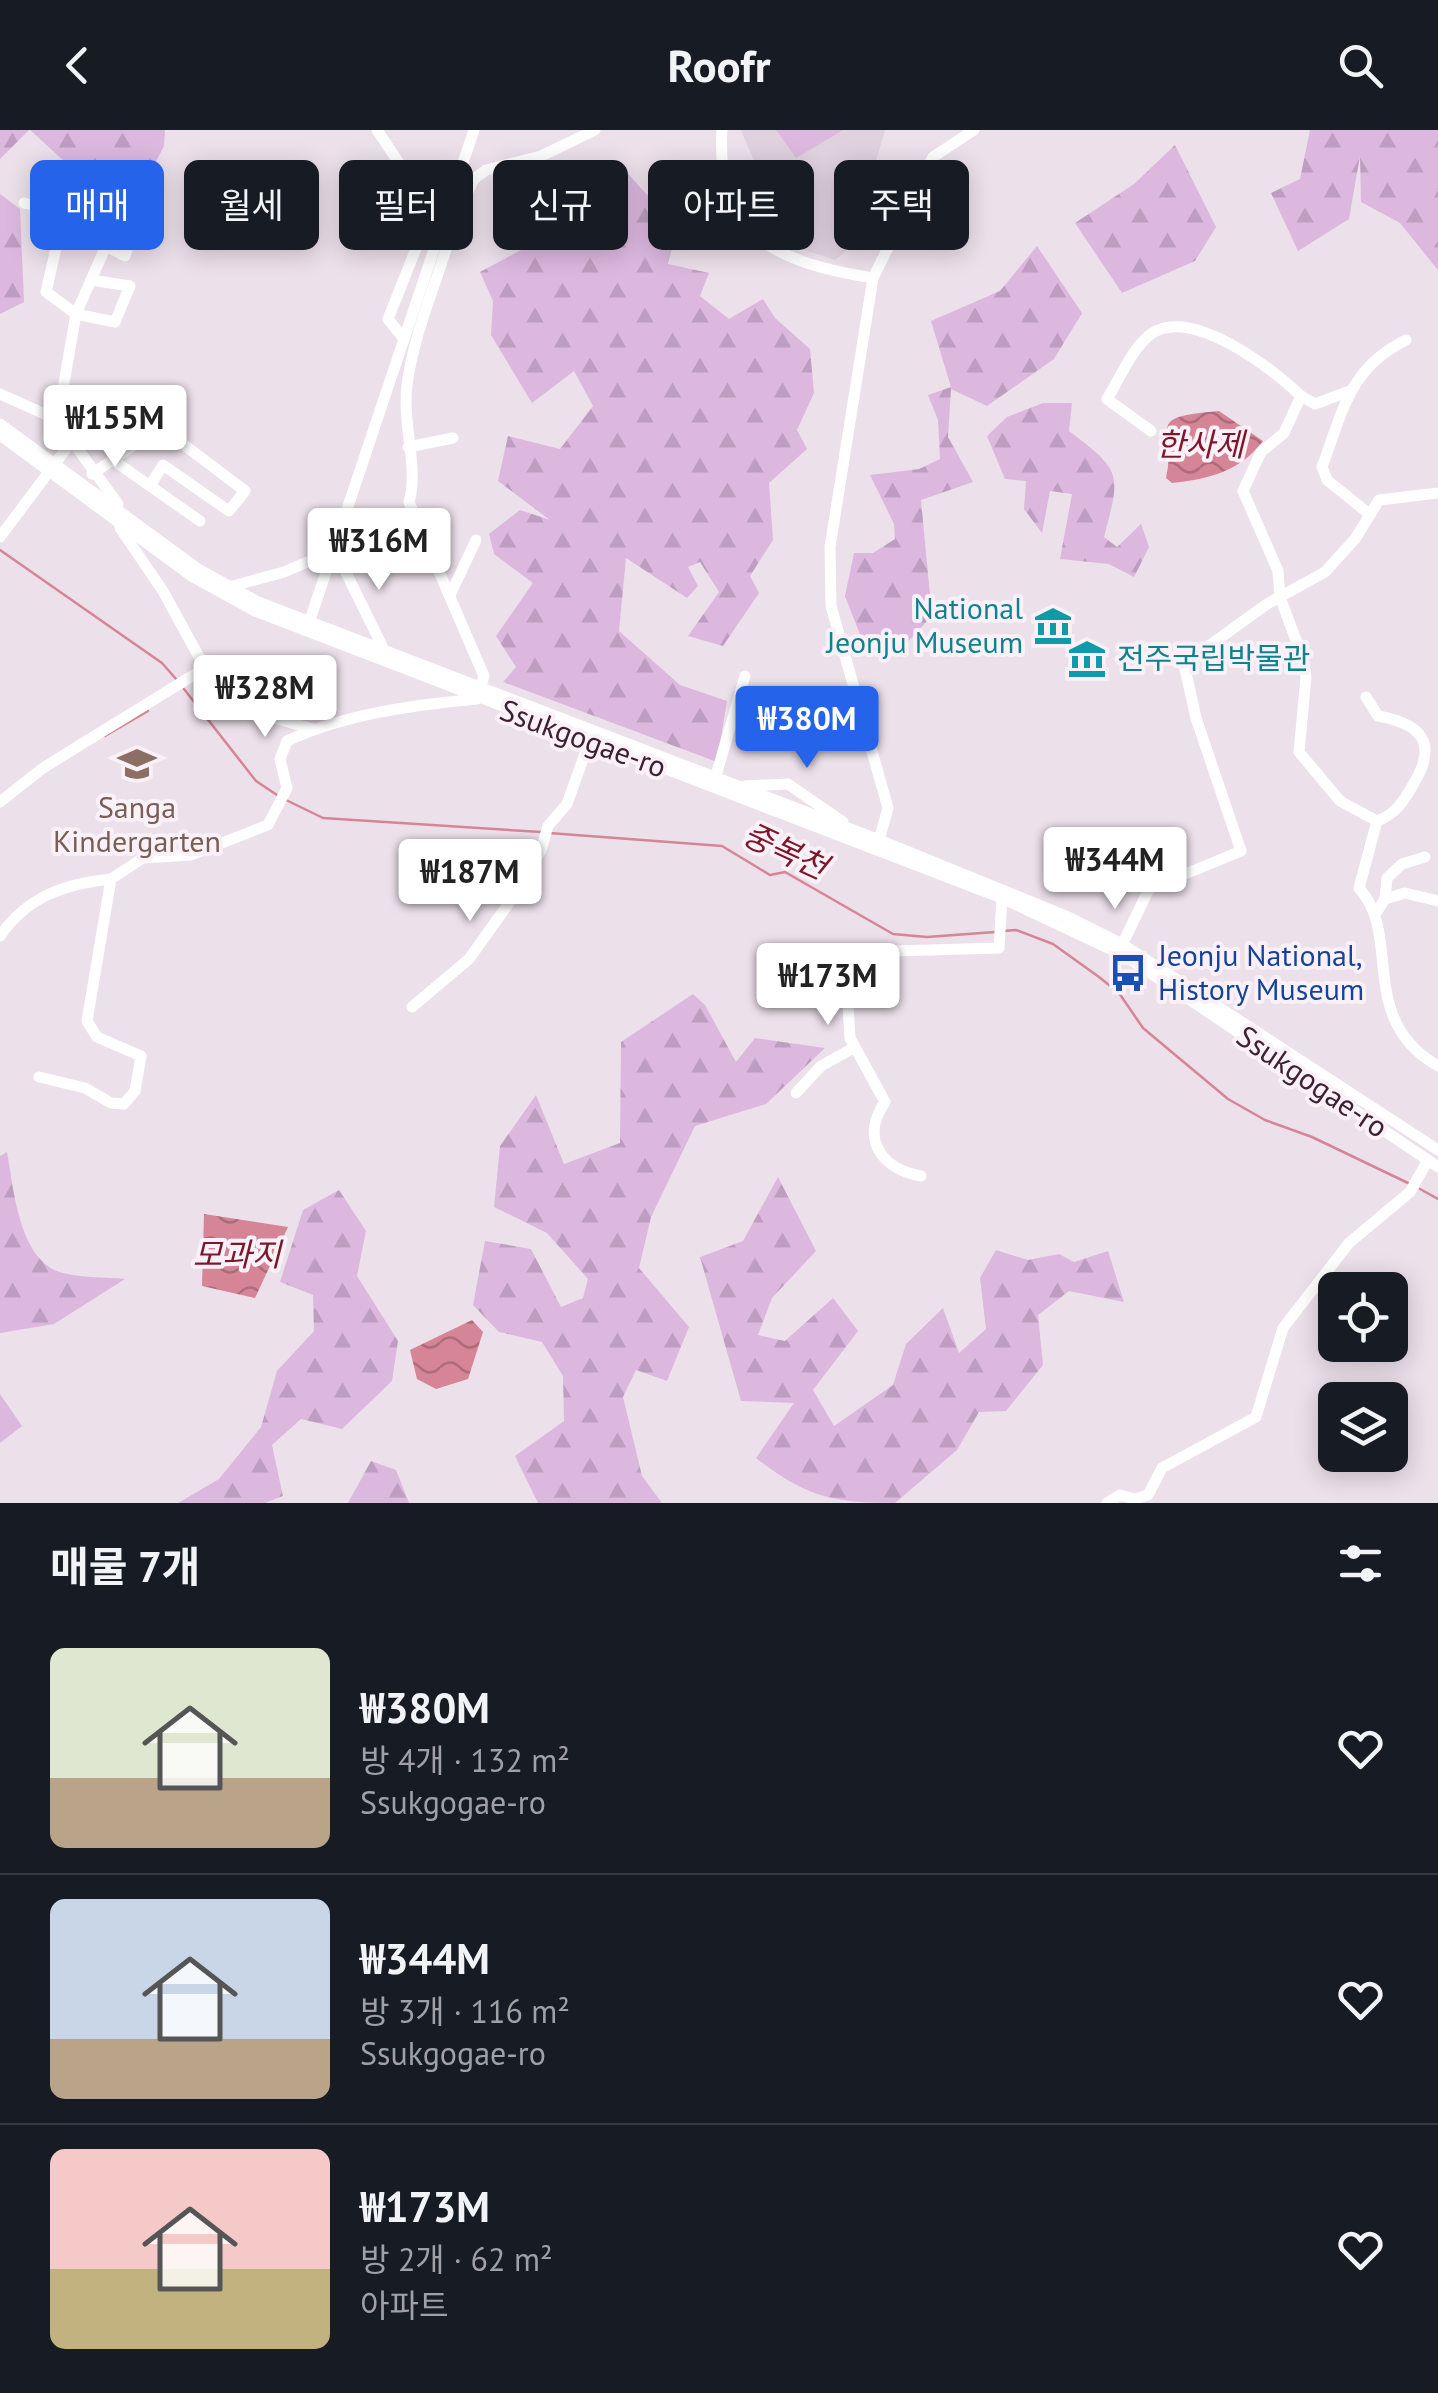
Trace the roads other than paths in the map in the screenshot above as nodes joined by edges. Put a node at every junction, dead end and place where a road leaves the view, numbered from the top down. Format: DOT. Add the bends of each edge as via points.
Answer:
graph roads {
  1 [pos="377,130"];
  2 [pos="474,130"];
  3 [pos="595,130"];
  4 [pos="722,130"];
  5 [pos="974,130"];
  6 [pos="401,160"];
  7 [pos="463,160"];
  8 [pos="473,181"];
  9 [pos="24,203"];
  10 [pos="30,204"];
  11 [pos="56,250"];
  12 [pos="104,250"];
  13 [pos="425,250"];
  14 [pos="432,250"];
  15 [pos="436,250"];
  16 [pos="873,278"];
  17 [pos="91,280"];
  18 [pos="76,314"];
  19 [pos="403,334"];
  20 [pos="1406,340"];
  21 [pos="410,356"];
  22 [pos="1350,391"];
  23 [pos="0,394"];
  24 [pos="1301,396"];
  25 [pos="57,423"];
  26 [pos="0,424"];
  27 [pos="1151,431"];
  28 [pos="0,436"];
  29 [pos="453,438"];
  30 [pos="72,441"];
  31 [pos="408,447"];
  32 [pos="113,460"];
  33 [pos="52,468"];
  34 [pos="92,474"];
  35 [pos="151,484"];
  36 [pos="1438,493"];
  37 [pos="1368,514"];
  38 [pos="130,519"];
  39 [pos="114,520"];
  40 [pos="200,520"];
  41 [pos="0,538"];
  42 [pos="476,540"];
  43 [pos="335,550"];
  44 [pos="229,587"];
  45 [pos="451,593"];
  46 [pos="1280,597"];
  47 [pos="307,629"];
  48 [pos="386,654"];
  49 [pos="205,668"];
  50 [pos="745,676"];
  51 [pos="478,695"];
  52 [pos="1366,697"];
  53 [pos="313,729"];
  54 [pos="589,742"];
  55 [pos="1434,760"];
  56 [pos="715,778"];
  57 [pos="738,787"];
  58 [pos="0,802"];
  59 [pos="1376,821"];
  60 [pos="849,829"];
  61 [pos="878,844"];
  62 [pos="1426,857"];
  63 [pos="1143,873"];
  64 [pos="111,879"];
  65 [pos="1149,889"];
  66 [pos="1002,898"];
  67 [pos="1385,899"];
  68 [pos="1438,901"];
  69 [pos="1376,912"];
  70 [pos="0,936"];
  71 [pos="1120,948"];
  72 [pos="412,1007"];
  73 [pos="854,1047"];
  74 [pos="1438,1066"];
  75 [pos="39,1078"];
  76 [pos="796,1093"];
  77 [pos="1438,1150"];
  78 [pos="1433,1164"];
  79 [pos="921,1176"];
  80 [pos="1108,1503"];
  1 -- 6 [label="street"];
  2 -- 7 [label="street"];
  3 -- 8 [label="street" via="541,156 486,170"];
  4 -- 16 [label="street" via="720,172 749,230 788,258"];
  5 -- 16 [label="street" via="932,157"];
  9 -- 10 [label="street"];
  11 -- 18 [label="street" via="46,292"];
  12 -- 17 [label="street"];
  13 -- 19 [label="street" via="388,320"];
  14 -- 19 [label="street"];
  15 -- 21 [label="street"];
  16 -- 61 [label="street" via="830,547 832,606 888,808"];
  17 -- 18 [label="street"];
  17 -- 18 [label="street" via="130,286 116,322"];
  18 -- 25 [label="street"];
  19 -- 21 [label="street"];
  19 -- 43 [label="street"];
  20 -- 22 [label="street" via="1376,355"];
  21 -- 31 [label="street" via="403,417"];
  22 -- 24 [label="street" via="1315,404"];
  22 -- 37 [label="street" via="1322,467 1327,480"];
  23 -- 25 [label="street"];
  24 -- 27 [label="street" via="1246,353 1216,339 1186,326 1156,330 1107,399"];
  24 -- 46 [label="street" via="1284,433 1260,452 1242,490 1278,571"];
  25 -- 30 [label="street"];
  26 -- 33 [label="street, Ssukgogae-ro"];
  28 -- 33 [label="street, Ssukgogae-ro"];
  29 -- 31 [label="street"];
  30 -- 33 [label="street"];
  30 -- 34 [label="street"];
  31 -- 45 [label="street" via="410,502"];
  32 -- 34 [label="street"];
  32 -- 35 [label="street"];
  32 -- 35 [label="street" via="153,432 179,442 245,491 229,511 162,465"];
  33 -- 38 [label="street, Ssukgogae-ro"];
  33 -- 39 [label="street, Ssukgogae-ro"];
  33 -- 41 [label="street"];
  34 -- 38 [label="street"];
  35 -- 40 [label="street"];
  36 -- 37 [label="street" via="1379,500"];
  37 -- 46 [label="street" via="1326,572"];
  38 -- 44 [label="street, Ssukgogae-ro"];
  39 -- 47 [label="street, Ssukgogae-ro" via="193,577"];
  39 -- 49 [label="street"];
  42 -- 45 [label="street"];
  43 -- 44 [label="street"];
  43 -- 47 [label="street"];
  43 -- 48 [label="street"];
  44 -- 47 [label="street, Ssukgogae-ro"];
  45 -- 51 [label="street" via="484,676"];
  46 -- 59 [label="street" via="1306,676 1299,752 1340,802"];
  46 -- 65 [label="street" via="1184,664 1241,851"];
  47 -- 48 [label="street, Ssukgogae-ro"];
  47 -- 51 [label="street, Ssukgogae-ro"];
  48 -- 51 [label="street, Ssukgogae-ro"];
  49 -- 53 [label="street" via="245,705"];
  49 -- 58 [label="street"];
  50 -- 56 [label="street"];
  51 -- 53 [label="street"];
  51 -- 54 [label="street, Ssukgogae-ro"];
  51 -- 56 [label="street, Ssukgogae-ro"];
  52 -- 55 [label="street" via="1378,716 1406,722 1418,733"];
  53 -- 64 [label="street" via="286,741 282,800 268,825 192,855 143,858"];
  54 -- 61 [label="street, Ssukgogae-ro"];
  54 -- 72 [label="street" via="567,804 481,945"];
  55 -- 59 [label="street" via="1399,808"];
  56 -- 57 [label="street, Ssukgogae-ro"];
  57 -- 60 [label="street, Ssukgogae-ro"];
  57 -- 60 [label="street" via="788,784"];
  59 -- 69 [label="street" via="1360,888"];
  60 -- 61 [label="street, Ssukgogae-ro"];
  61 -- 66 [label="street, Ssukgogae-ro"];
  61 -- 71 [label="street, Ssukgogae-ro" via="1005,889"];
  62 -- 67 [label="street" via="1392,873"];
  63 -- 65 [label="street"];
  64 -- 70 [label="street" via="49,892"];
  64 -- 75 [label="street" via="87,1021 97,1037 141,1056 135,1092 124,1104 111,1103 85,1088"];
  65 -- 71 [label="street"];
  66 -- 71 [label="street, Ssukgogae-ro"];
  66 -- 73 [label="street" via="999,948 894,952 848,1006"];
  67 -- 68 [label="street" via="1405,893"];
  67 -- 69 [label="street"];
  69 -- 74 [label="street" via="1389,1006 1400,1030"];
  71 -- 77 [label="street, Ssukgogae-ro"];
  71 -- 78 [label="street, Ssukgogae-ro"];
  73 -- 76 [label="street" via="821,1066"];
  73 -- 79 [label="street" via="885,1102 872,1133 877,1151"];
  78 -- 80 [label="street" via="1349,1243 1283,1328 1256,1417 1162,1468 1148,1495 1120,1495"];
}
